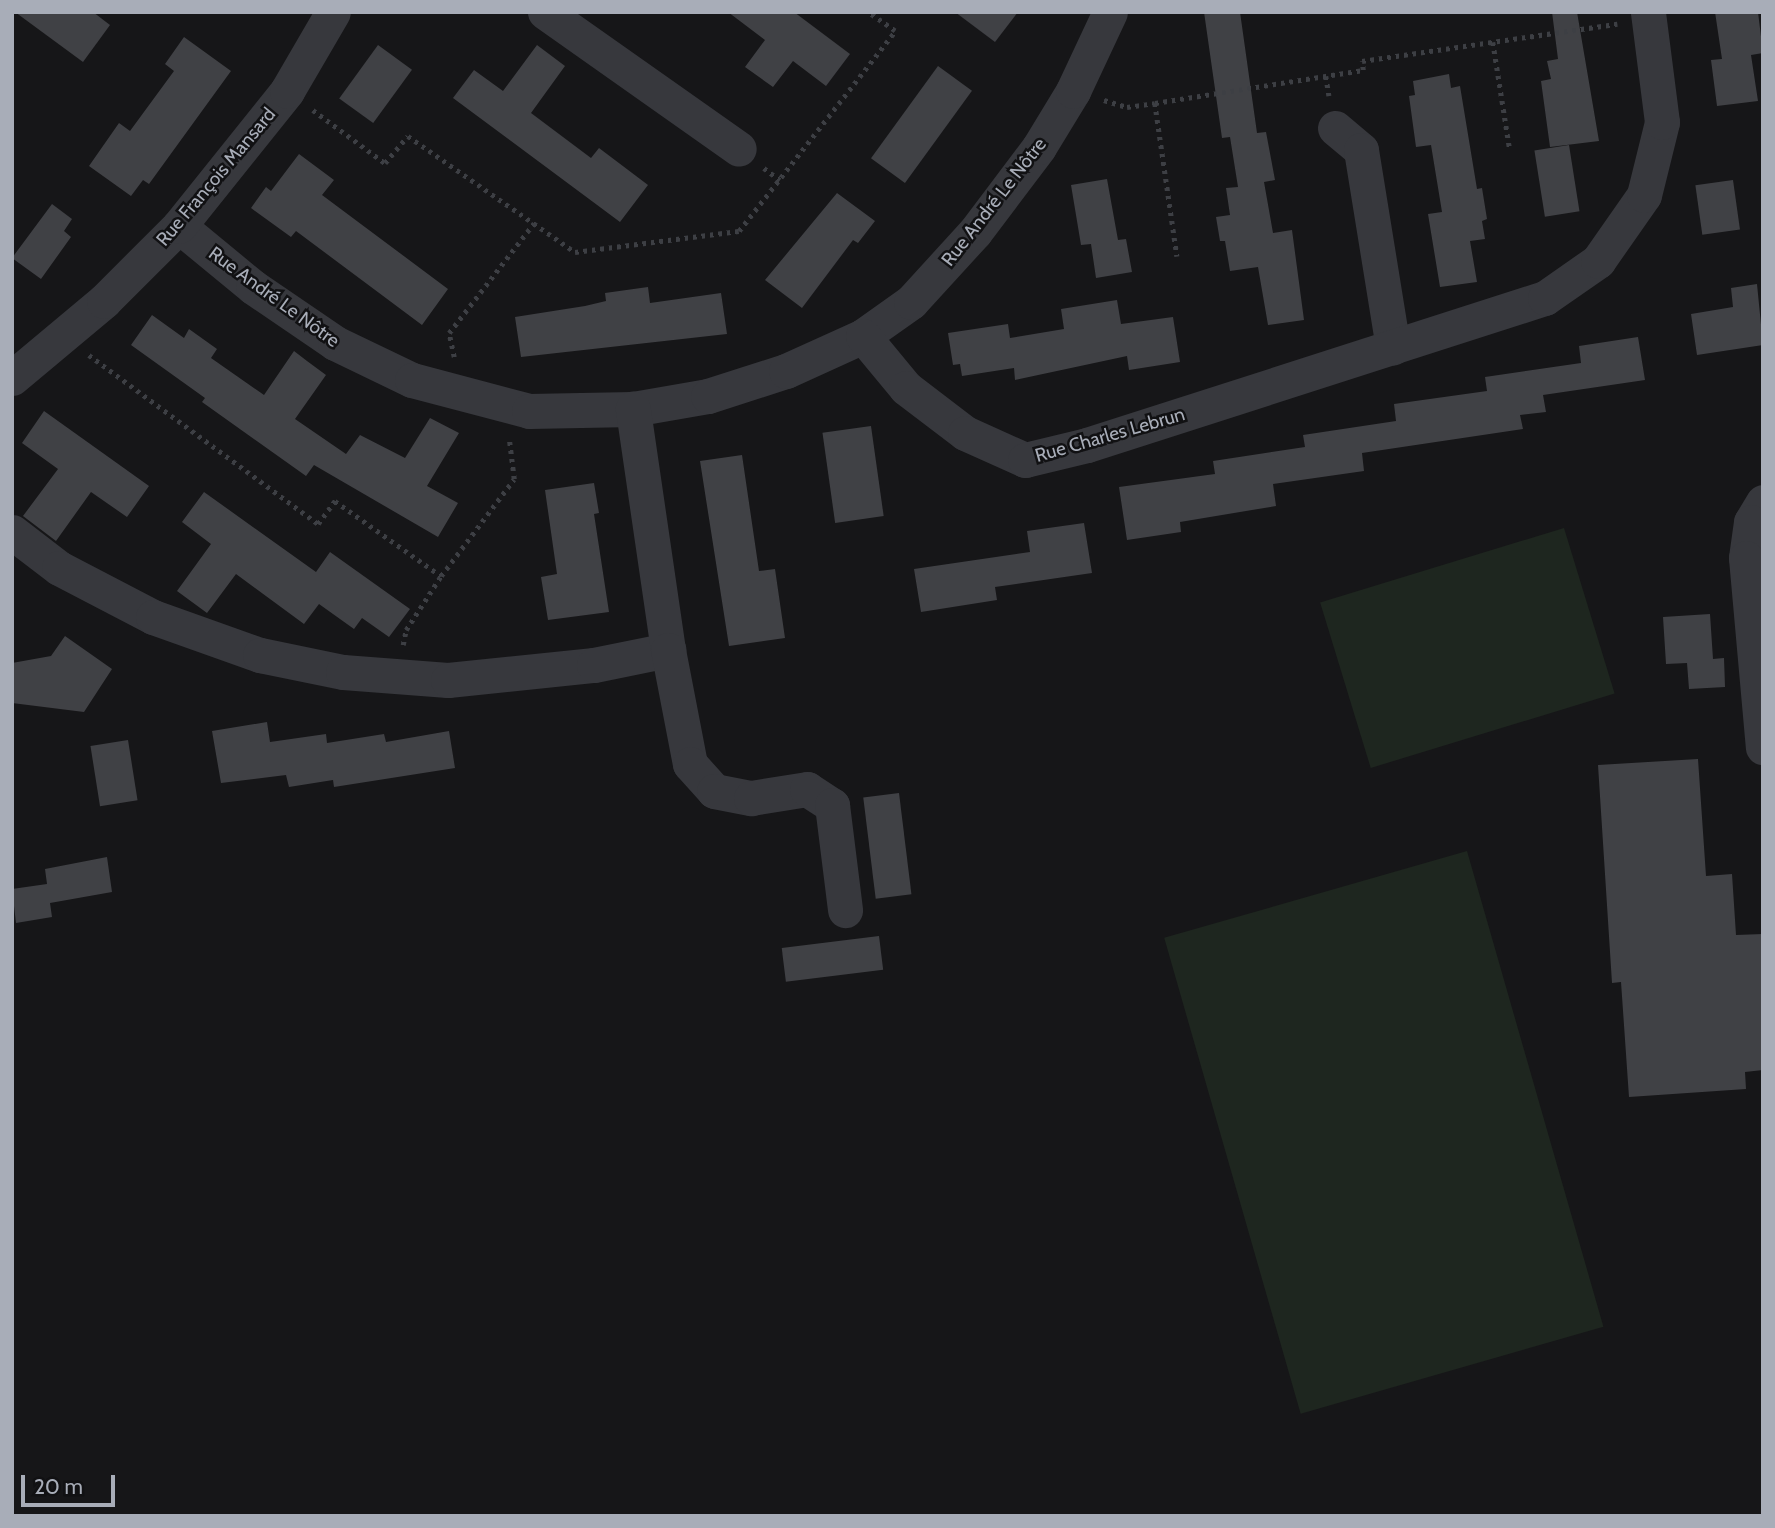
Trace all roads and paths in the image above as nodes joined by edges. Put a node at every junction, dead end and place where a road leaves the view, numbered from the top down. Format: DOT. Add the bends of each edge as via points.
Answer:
graph roads {
  1 [pos="334,12"];
  2 [pos="545,12"];
  3 [pos="868,12"];
  4 [pos="1110,12"];
  5 [pos="1648,16"];
  6 [pos="1493,42"];
  7 [pos="287,91"];
  8 [pos="1073,91"];
  9 [pos="1155,103"];
  10 [pos="1335,128"];
  11 [pos="739,149"];
  12 [pos="1510,151"];
  13 [pos="534,223"];
  14 [pos="179,226"];
  15 [pos="1177,256"];
  16 [pos="63,335"];
  17 [pos="863,336"];
  18 [pos="1393,347"];
  19 [pos="12,378"];
  20 [pos="446,391"];
  21 [pos="504,405"];
  22 [pos="633,409"];
  23 [pos="1763,502"];
  24 [pos="12,532"];
  25 [pos="441,576"];
  26 [pos="668,650"];
  27 [pos="398,679"];
  28 [pos="1763,747"];
  29 [pos="845,910"];
  1 -- 7 [label="street, Rue François Mansard"];
  2 -- 11 [label="street"];
  3 -- 13 [label="path" via="894,31 739,232 575,252"];
  4 -- 8 [label="street, Rue André Le Nôtre"];
  5 -- 6 [label="path"];
  5 -- 18 [label="street, Rue Charles Lebrun" via="1662,122 1644,195 1598,261 1545,298"];
  6 -- 9 [label="path" via="1362,61 1363,71"];
  6 -- 12 [label="path"];
  7 -- 13 [label="path" via="384,163 408,136"];
  7 -- 14 [label="street, Rue François Mansard"];
  8 -- 9 [label="path" via="1127,107"];
  8 -- 17 [label="street, Rue André Le Nôtre" via="1039,147 975,232 911,302"];
  9 -- 15 [label="path"];
  10 -- 18 [label="street" via="1361,150"];
  13 -- 20 [label="path" via="449,333 456,367"];
  14 -- 16 [label="street, Rue François Mansard"];
  14 -- 20 [label="street, Rue André Le Nôtre" via="253,287 335,343"];
  16 -- 19 [label="street, Rue François Mansard"];
  16 -- 25 [label="path" via="318,524 335,501"];
  17 -- 18 [label="street, Rue Charles Lebrun" via="906,388 965,433 1025,460 1087,445"];
  17 -- 22 [label="street, Rue André Le Nôtre" via="786,371 721,392"];
  20 -- 21 [label="street, Rue André Le Nôtre"];
  21 -- 22 [label="street, Rue André Le Nôtre" via="529,411"];
  21 -- 25 [label="path" via="514,479"];
  22 -- 26 [label="street"];
  23 -- 28 [label="street" via="1751,522 1746,558"];
  24 -- 27 [label="street" via="59,568 153,617 260,655"];
  25 -- 27 [label="path" via="406,630"];
  26 -- 27 [label="street" via="519,674"];
  26 -- 29 [label="street" via="690,764 714,791 751,798 807,789 832,805"];
}
